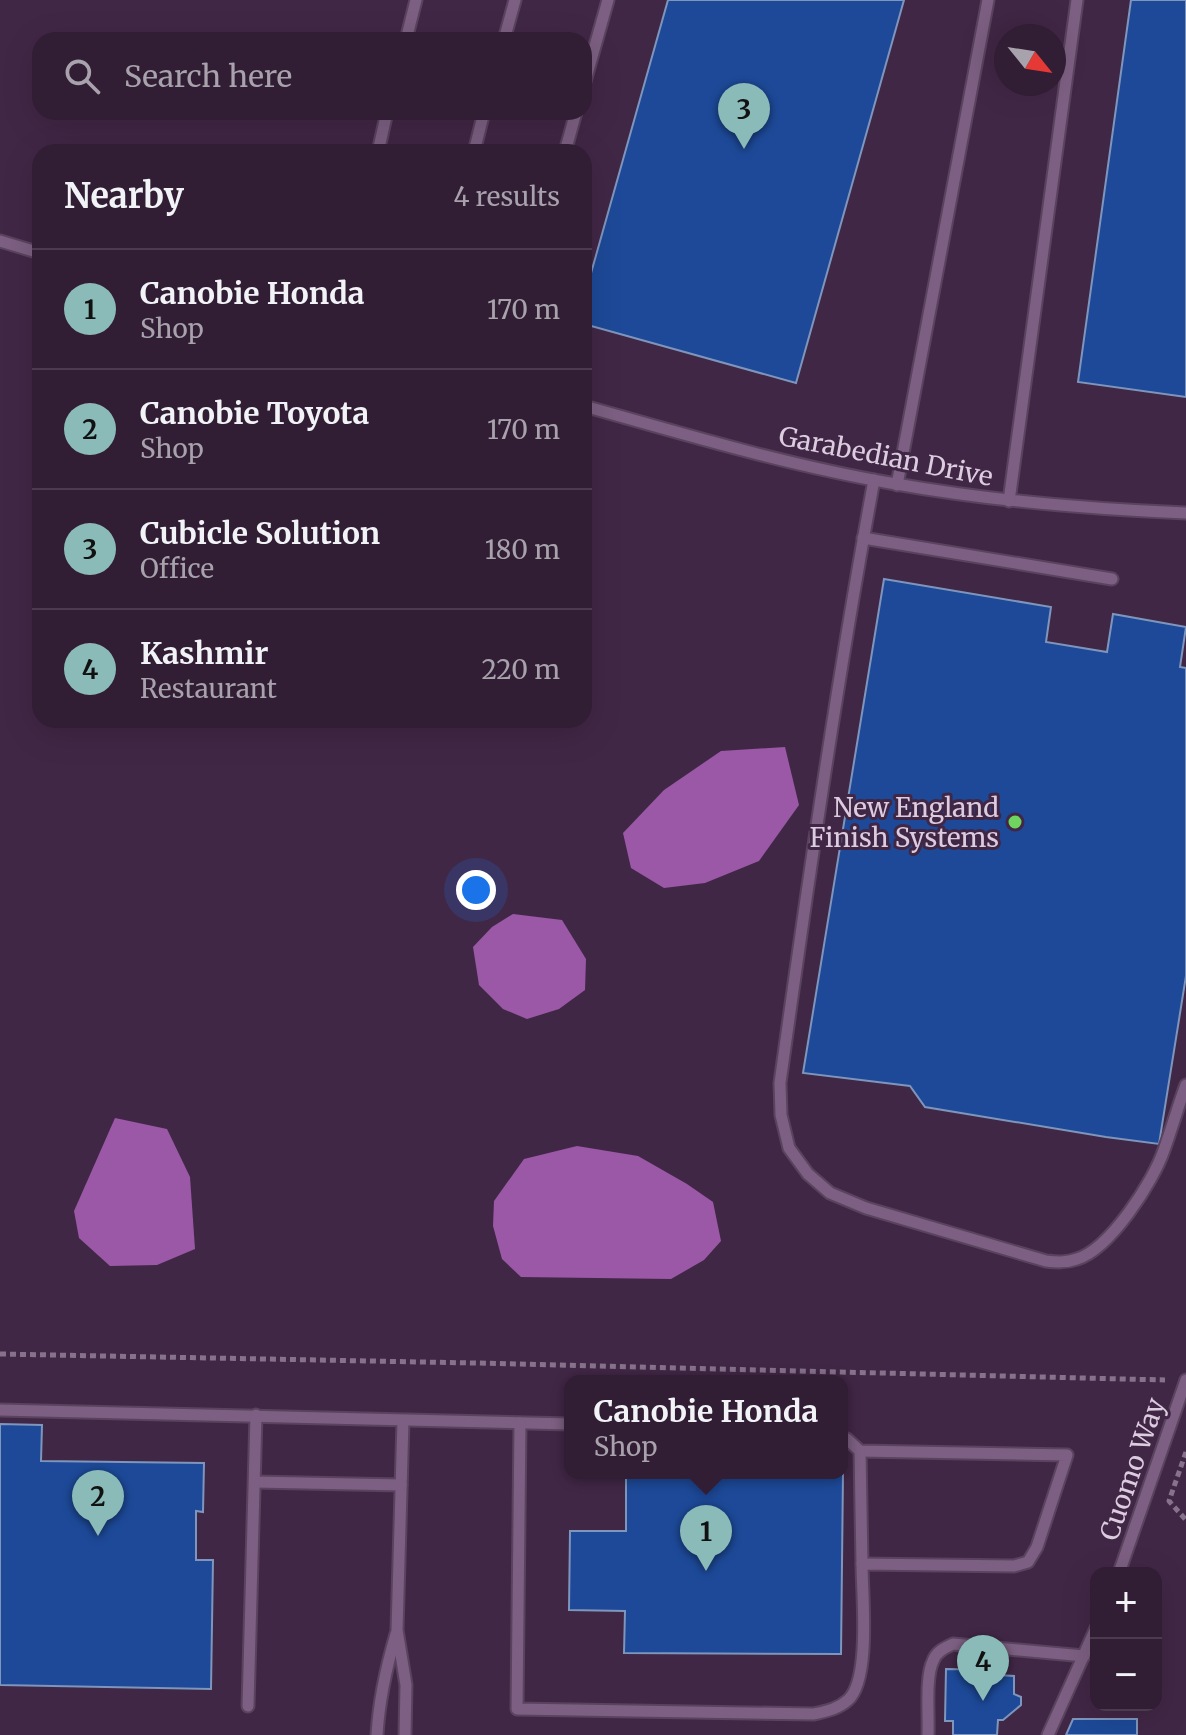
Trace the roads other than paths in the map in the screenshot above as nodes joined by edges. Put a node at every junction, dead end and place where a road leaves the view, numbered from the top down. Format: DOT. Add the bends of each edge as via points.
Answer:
graph roads {
  1 [pos="416,0"];
  2 [pos="515,0"];
  3 [pos="608,0"];
  4 [pos="988,0"];
  5 [pos="1077,0"];
  6 [pos="408,32"];
  7 [pos="506,32"];
  8 [pos="592,57"];
  9 [pos="385,120"];
  10 [pos="482,120"];
  11 [pos="574,120"];
  12 [pos="380,144"];
  13 [pos="476,144"];
  14 [pos="567,144"];
  15 [pos="0,241"];
  16 [pos="32,251"];
  17 [pos="592,408"];
  18 [pos="874,480"];
  19 [pos="897,485"];
  20 [pos="1009,501"];
  21 [pos="1186,513"];
  22 [pos="863,538"];
  23 [pos="1112,579"];
  24 [pos="1186,1085"];
  25 [pos="1186,1380"];
  26 [pos="0,1410"];
  27 [pos="256,1415"];
  28 [pos="403,1421"];
  29 [pos="520,1423"];
  30 [pos="564,1424"];
  31 [pos="848,1440"];
  32 [pos="860,1451"];
  33 [pos="255,1482"];
  34 [pos="401,1485"];
  35 [pos="862,1564"];
  36 [pos="1121,1567"];
  37 [pos="397,1630"];
  38 [pos="1091,1639"];
  39 [pos="1084,1656"];
  40 [pos="248,1706"];
  41 [pos="377,1735"];
  42 [pos="405,1735"];
  43 [pos="928,1735"];
  44 [pos="1048,1735"];
  1 -- 6 [label="lane"];
  2 -- 7 [label="lane"];
  3 -- 8 [label="lane"];
  4 -- 19 [label="lane"];
  5 -- 20 [label="lane"];
  9 -- 12 [label="lane"];
  10 -- 13 [label="lane"];
  11 -- 14 [label="lane"];
  15 -- 16 [label="lane"];
  17 -- 18 [label="lane, Garabedian Drive"];
  18 -- 19 [label="lane, Garabedian Drive"];
  18 -- 22 [label="lane"];
  19 -- 20 [label="lane, Garabedian Drive"];
  20 -- 21 [label="lane, Garabedian Drive"];
  22 -- 23 [label="lane"];
  22 -- 24 [label="lane" via="780,1083 789,1148 830,1193 866,1208 1062,1262 1095,1249 1148,1185"];
  25 -- 36 [label="lane, Cuomo Way"];
  26 -- 27 [label="lane"];
  27 -- 28 [label="lane"];
  27 -- 33 [label="lane"];
  28 -- 29 [label="lane"];
  28 -- 34 [label="lane"];
  29 -- 30 [label="lane"];
  29 -- 35 [label="lane" via="517,1709 814,1714 834,1709 851,1698 859,1679 864,1651"];
  31 -- 32 [label="lane"];
  32 -- 35 [label="lane"];
  32 -- 35 [label="lane" via="1067,1455 1028,1562"];
  33 -- 34 [label="lane"];
  33 -- 40 [label="lane"];
  34 -- 37 [label="lane"];
  37 -- 41 [label="lane" via="383,1680"];
  37 -- 42 [label="lane" via="406,1685"];
  38 -- 39 [label="lane"];
  39 -- 43 [label="lane" via="953,1644 942,1649 929,1675"];
  39 -- 44 [label="lane"];
}
